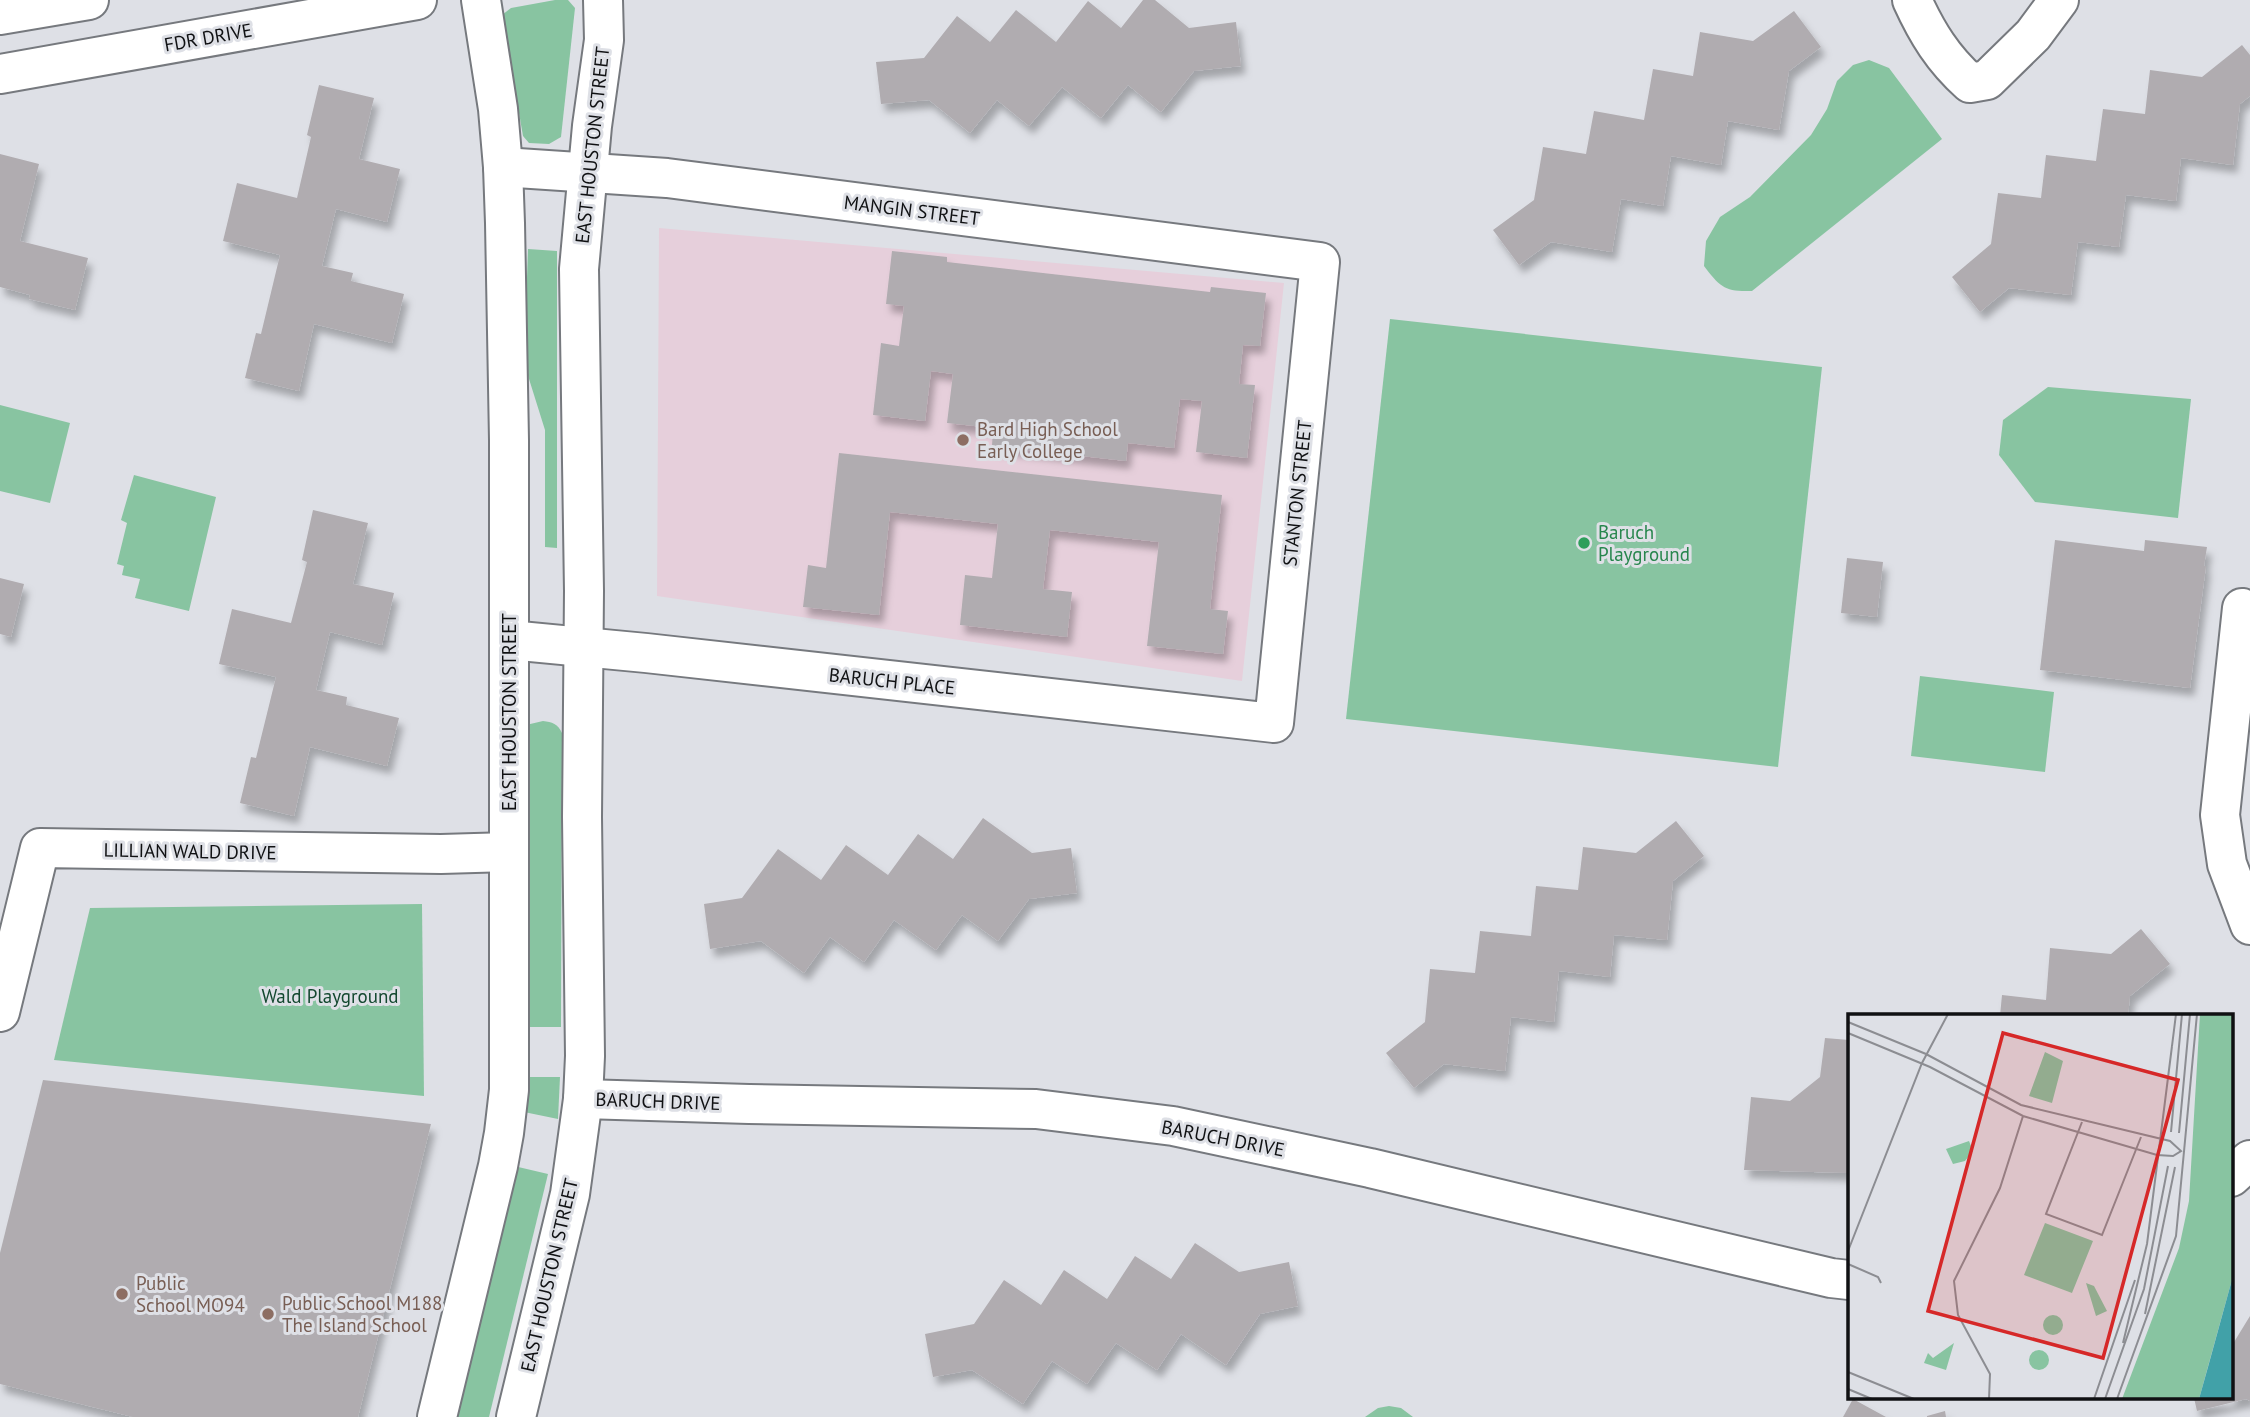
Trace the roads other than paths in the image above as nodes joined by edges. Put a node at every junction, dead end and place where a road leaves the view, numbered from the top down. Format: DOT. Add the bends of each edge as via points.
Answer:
graph roads {
  1 [pos="89,0"];
  2 [pos="417,0"];
  3 [pos="481,0"];
  4 [pos="603,0"];
  5 [pos="1912,0"];
  6 [pos="2059,0"];
  7 [pos="0,15"];
  8 [pos="0,74"];
  9 [pos="503,167"];
  10 [pos="587,173"];
  11 [pos="1320,262"];
  12 [pos="2242,608"];
  13 [pos="509,640"];
  14 [pos="584,647"];
  15 [pos="1274,723"];
  16 [pos="509,852"];
  17 [pos="2250,925"];
  18 [pos="0,1012"];
  19 [pos="583,1099"];
  20 [pos="2250,1160"];
  21 [pos="2232,1176"];
  22 [pos="1848,1280"];
  23 [pos="437,1417"];
  24 [pos="516,1417"];
  1 -- 7 [label="main road"];
  2 -- 8 [label="main road, FDR DRIVE"];
  3 -- 9 [label="main road, EAST HOUSTON STREET"];
  4 -- 10 [label="main road, EAST HOUSTON STREET" via="604,40"];
  5 -- 6 [label="main road" via="1928,34 1970,83 1987,80 2033,35"];
  9 -- 10 [label="main road, MANGIN STREET"];
  9 -- 13 [label="main road, EAST HOUSTON STREET"];
  10 -- 11 [label="main road, MANGIN STREET" via="667,178"];
  10 -- 14 [label="main road, EAST HOUSTON STREET" via="579,269"];
  11 -- 15 [label="main road, STANTON STREET"];
  12 -- 17 [label="main road" via="2220,815 2227,864"];
  13 -- 14 [label="main road, BARUCH PLACE"];
  13 -- 16 [label="main road, EAST HOUSTON STREET"];
  14 -- 15 [label="main road, BARUCH PLACE"];
  14 -- 19 [label="main road, EAST HOUSTON STREET"];
  16 -- 18 [label="main road, LILLIAN WALD DRIVE" via="40,848"];
  16 -- 23 [label="main road, EAST HOUSTON STREET" via="509,1090 504,1133"];
  19 -- 22 [label="main road, BARUCH DRIVE" via="1036,1109 1173,1126"];
  19 -- 24 [label="main road, EAST HOUSTON STREET" via="570,1194"];
  20 -- 21 [label="main road"];
}
